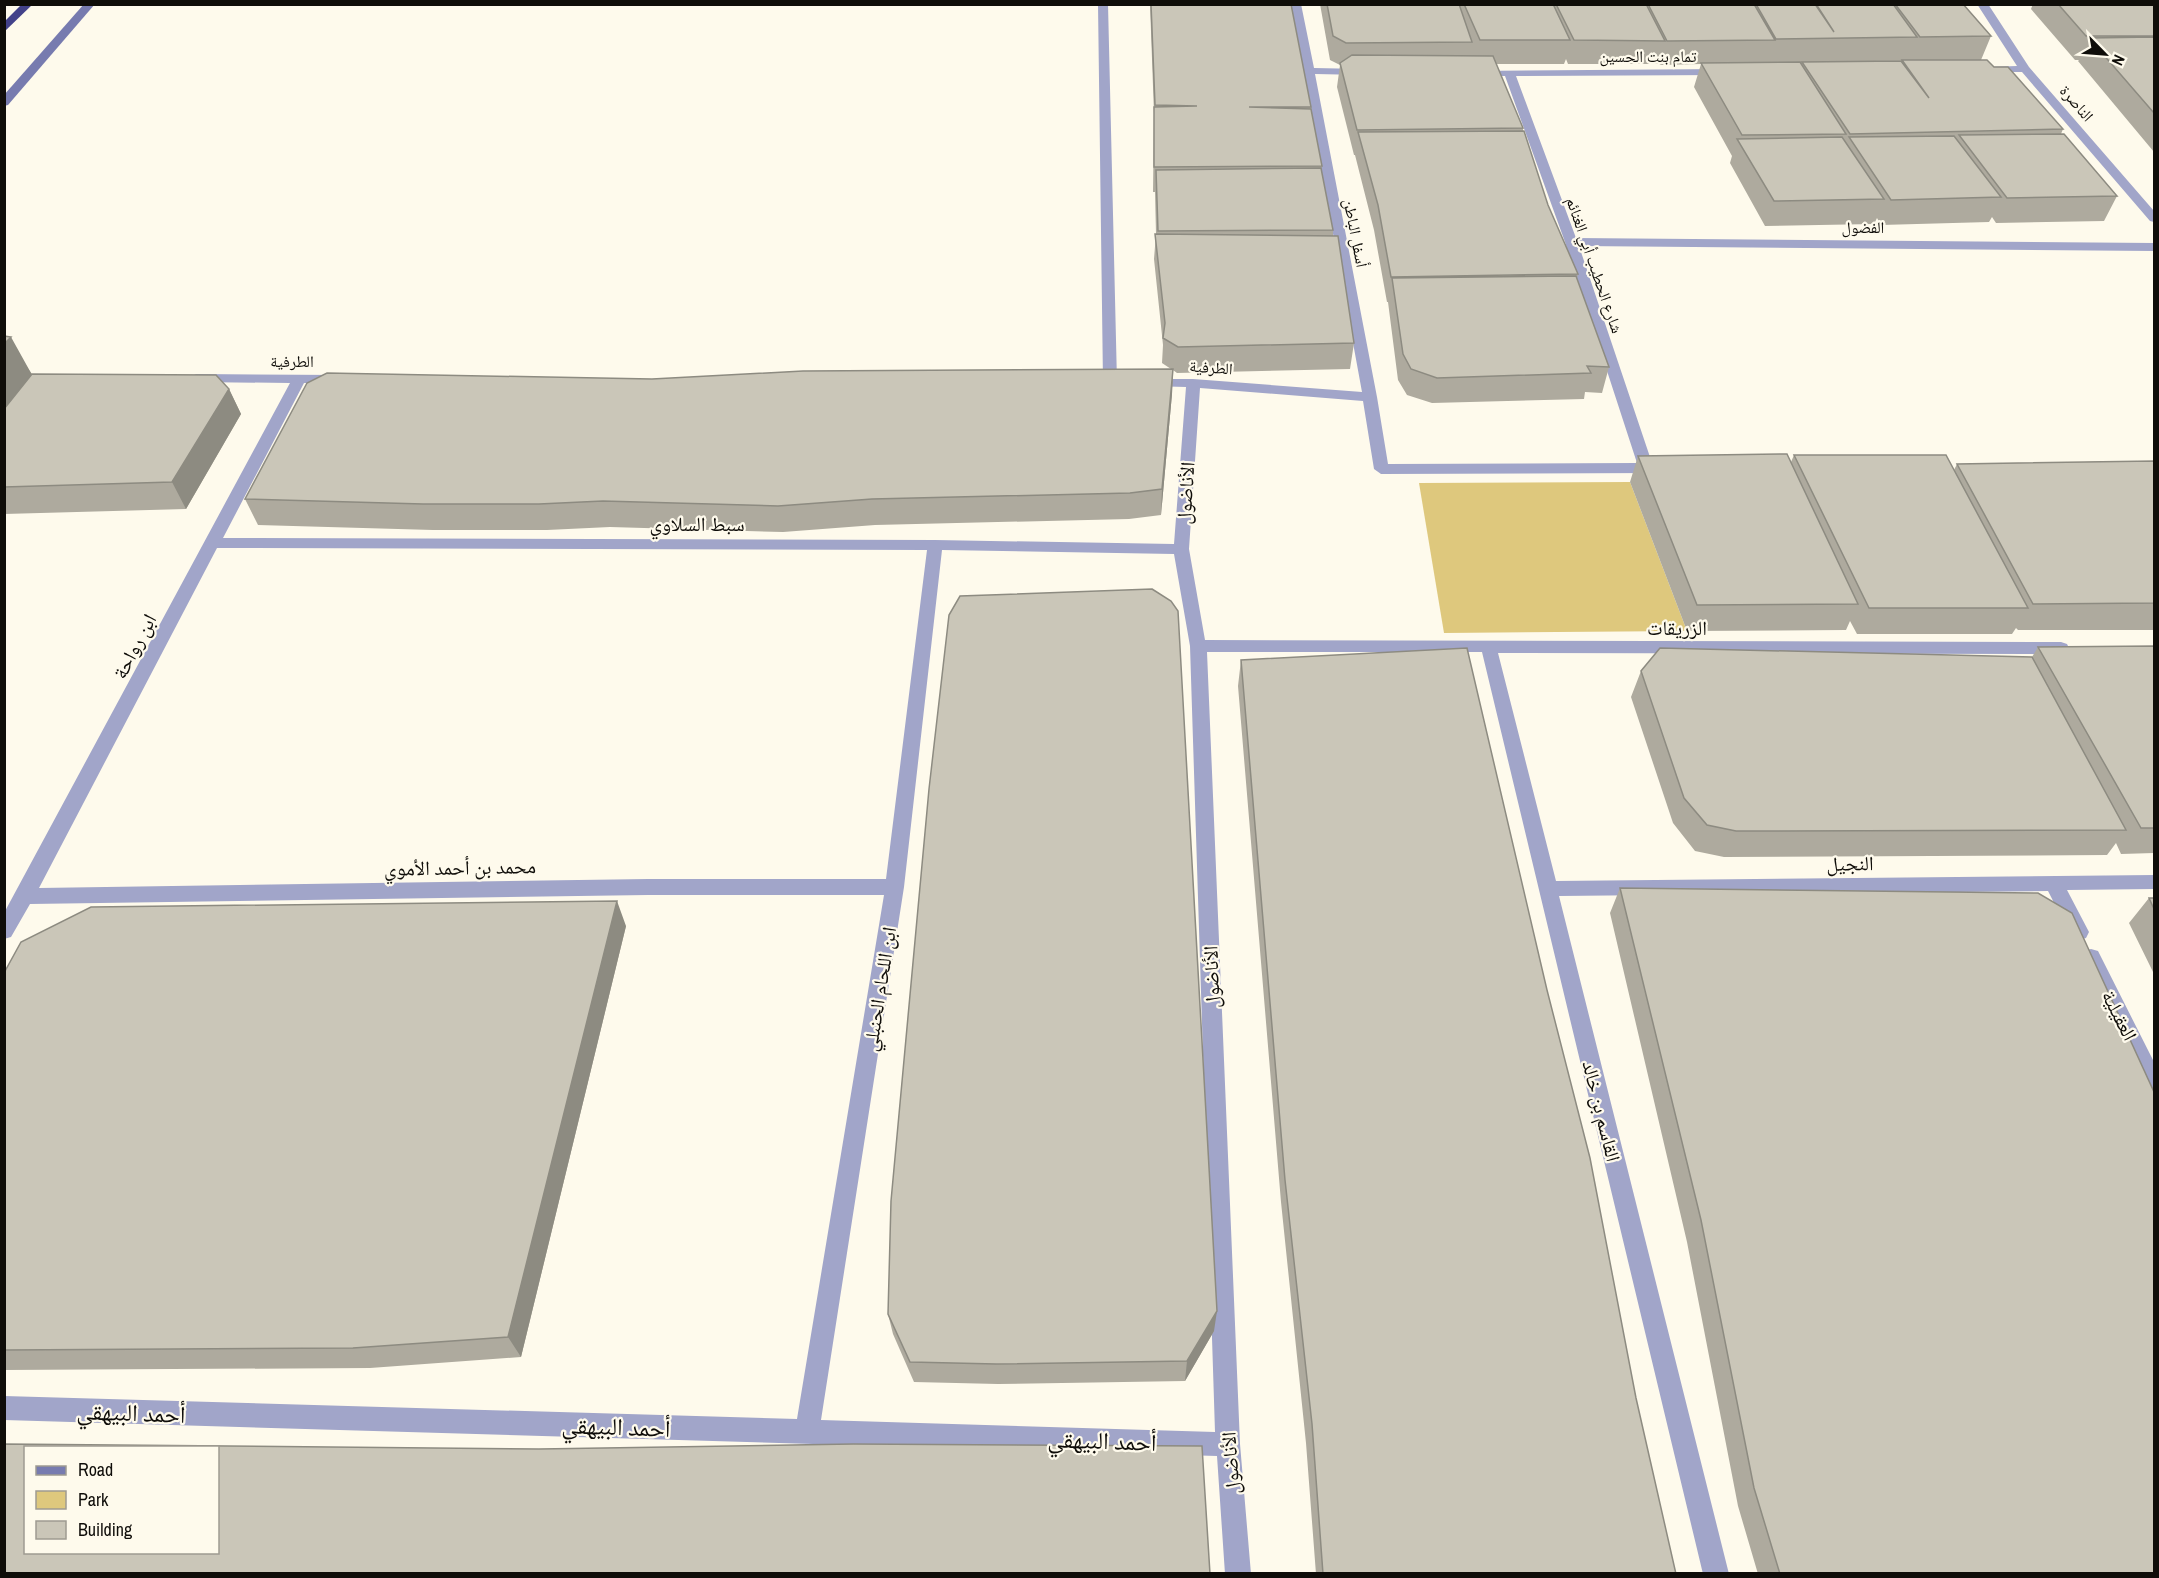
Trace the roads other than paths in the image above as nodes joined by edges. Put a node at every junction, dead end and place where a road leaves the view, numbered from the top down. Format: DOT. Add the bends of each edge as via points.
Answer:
graph roads {
  1 [pos="28,4"];
  2 [pos="90,4"];
  3 [pos="1103,4"];
  4 [pos="1296,4"];
  5 [pos="1982,4"];
  6 [pos="6,28"];
  7 [pos="2025,69"];
  8 [pos="1977,70"];
  9 [pos="1308,71"];
  10 [pos="1379,72"];
  11 [pos="1738,72"];
  12 [pos="1462,73"];
  13 [pos="1510,74"];
  14 [pos="4,103"];
  15 [pos="2154,218"];
  16 [pos="1571,242"];
  17 [pos="2154,247"];
  18 [pos="181,378"];
  19 [pos="299,379"];
  20 [pos="358,379"];
  21 [pos="1193,383"];
  22 [pos="1370,397"];
  23 [pos="1646,468"];
  24 [pos="1670,468"];
  25 [pos="212,543"];
  26 [pos="935,545"];
  27 [pos="1181,549"];
  28 [pos="1198,646"];
  29 [pos="1489,648"];
  30 [pos="2083,648"];
  31 [pos="2154,882"];
  32 [pos="2054,883"];
  33 [pos="895,887"];
  34 [pos="1547,889"];
  35 [pos="25,896"];
  36 [pos="4,931"];
  37 [pos="2154,1082"];
  38 [pos="4,1408"];
  39 [pos="807,1431"];
  40 [pos="1228,1444"];
  41 [pos="1238,1574"];
  42 [pos="1716,1574"];
  1 -- 6 [label="highway"];
  2 -- 14 [label="main road"];
  3 -- 21 [label="street, الطرفية" via="1115,382"];
  4 -- 9 [label="street, أسفل الباطن"];
  5 -- 7 [label="street, الناصرة"];
  7 -- 8 [label="street"];
  7 -- 15 [label="street, الناصرة"];
  9 -- 10 [label="street"];
  9 -- 22 [label="street, أسفل الباطن"];
  11 -- 13 [label="street, تمام بنت الحسين"];
  12 -- 13 [label="street, تمام بنت الحسين"];
  13 -- 16 [label="street, شارع الحطيب أبي الغنائم"];
  16 -- 17 [label="street, الفضول"];
  16 -- 23 [label="street, شارع الحطيب أبي الغنائم"];
  18 -- 19 [label="street, الطرفية"];
  19 -- 20 [label="street, الطرفية"];
  19 -- 25 [label="street, ابن رواحة"];
  21 -- 22 [label="street, الطرفية"];
  21 -- 27 [label="street, الأناضول"];
  22 -- 23 [label="street, أسفل الباطن" via="1381,469"];
  23 -- 24 [label="street"];
  25 -- 26 [label="street, سبط السلاوي"];
  25 -- 35 [label="street, ابن رواحة"];
  26 -- 27 [label="street, سبط السلاوي"];
  26 -- 33 [label="street, ابن اللحام الحنبلي"];
  27 -- 28 [label="street, الأناضول"];
  28 -- 29 [label="street, الزريقات"];
  28 -- 40 [label="street, الأناضول"];
  29 -- 30 [label="street, الزريقات"];
  29 -- 34 [label="street, القاسم بن خالد"];
  31 -- 32 [label="street, النجيل"];
  32 -- 34 [label="street, النجيل"];
  32 -- 37 [label="street, العقيلية"];
  33 -- 35 [label="street, محمد بن أحمد الأموي"];
  33 -- 39 [label="street, ابن اللحام الحنبلي"];
  34 -- 42 [label="street, القاسم بن خالد"];
  35 -- 36 [label="street, ابن رواحة"];
  38 -- 39 [label="street, أحمد البيهقي"];
  39 -- 40 [label="street, أحمد البيهقي"];
  40 -- 41 [label="street, الأناضول"];
}
